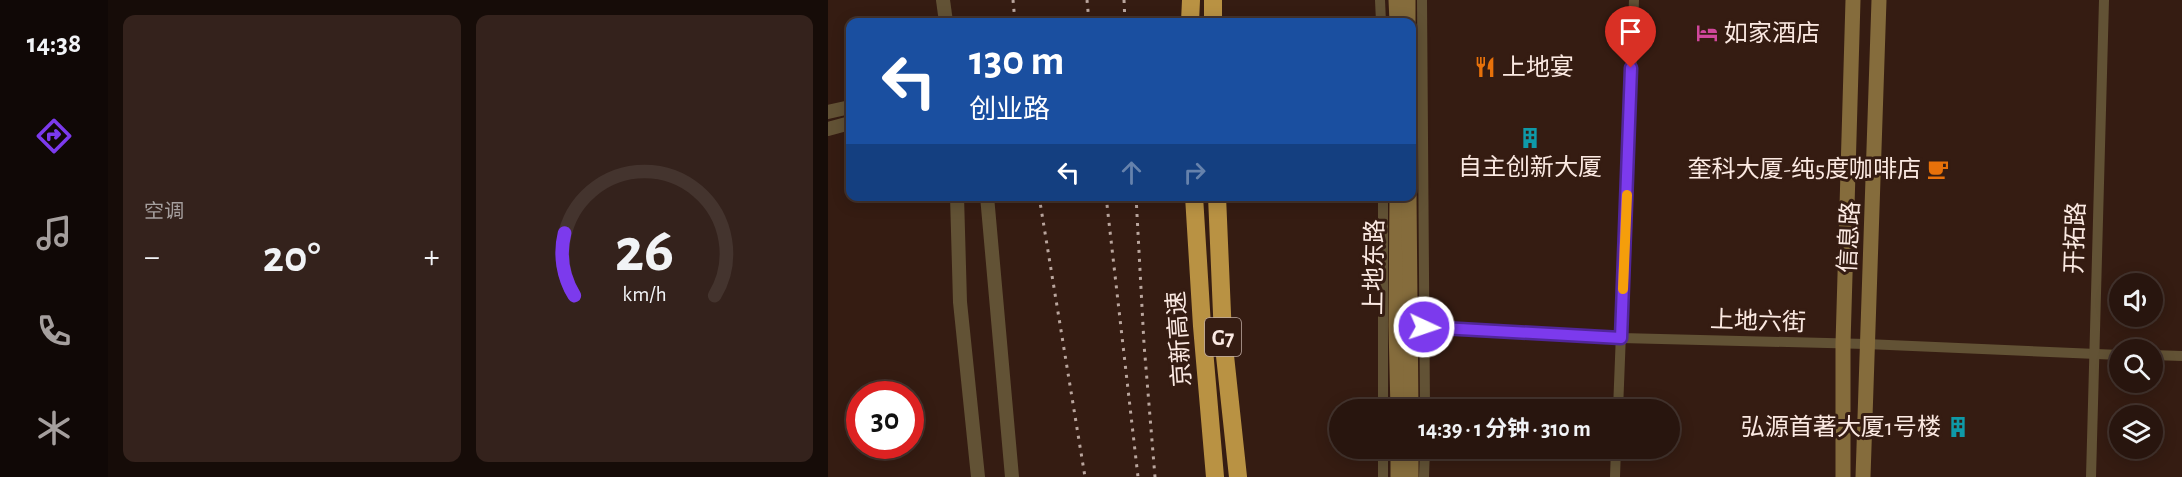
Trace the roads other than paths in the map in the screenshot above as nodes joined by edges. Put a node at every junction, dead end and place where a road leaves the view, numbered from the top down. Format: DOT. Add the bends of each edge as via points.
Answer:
graph roads {
  1 [pos="943,0"];
  2 [pos="1191,0"];
  3 [pos="1213,0"];
  4 [pos="1380,0"];
  5 [pos="1396,0"];
  6 [pos="1408,0"];
  7 [pos="1422,0"];
  8 [pos="1634,0"];
  9 [pos="1853,0"];
  10 [pos="1879,0"];
  11 [pos="2104,0"];
  12 [pos="945,18"];
  13 [pos="1190,18"];
  14 [pos="1213,18"];
  15 [pos="1381,18"];
  16 [pos="1397,18"];
  17 [pos="1408,18"];
  18 [pos="846,108"];
  19 [pos="828,112"];
  20 [pos="846,124"];
  21 [pos="828,129"];
  22 [pos="1416,164"];
  23 [pos="957,201"];
  24 [pos="987,201"];
  25 [pos="1194,201"];
  26 [pos="1217,201"];
  27 [pos="1397,201"];
  28 [pos="1397,201"];
  29 [pos="1415,201"];
  30 [pos="1220,257"];
  31 [pos="1410,327"];
  32 [pos="1621,338"];
  33 [pos="1843,344"];
  34 [pos="1866,344"];
  35 [pos="1404,350"];
  36 [pos="2093,354"];
  37 [pos="2109,355"];
  38 [pos="2163,355"];
  39 [pos="2182,356"];
  40 [pos="1387,399"];
  41 [pos="1399,399"];
  42 [pos="1410,399"];
  43 [pos="1421,399"];
  44 [pos="1618,399"];
  45 [pos="1383,459"];
  46 [pos="1398,459"];
  47 [pos="1411,459"];
  48 [pos="1425,459"];
  49 [pos="1616,459"];
  50 [pos="978,477"];
  51 [pos="1012,477"];
  52 [pos="1215,477"];
  53 [pos="1238,477"];
  54 [pos="1250,477"];
  55 [pos="1383,477"];
  56 [pos="1398,477"];
  57 [pos="1411,477"];
  58 [pos="1424,477"];
  59 [pos="1615,477"];
  60 [pos="1843,477"];
  61 [pos="1863,477"];
  62 [pos="2091,477"];
  1 -- 12 [label="street"];
  2 -- 13 [label="highway"];
  3 -- 14 [label="highway"];
  4 -- 15 [label="street"];
  5 -- 16 [label="main road"];
  6 -- 17 [label="main road"];
  7 -- 22 [label="street"];
  8 -- 32 [label="street"];
  9 -- 33 [label="main road, 信息路"];
  10 -- 34 [label="main road, 信息路"];
  11 -- 36 [label="street, 开拓路"];
  18 -- 19 [label="street"];
  20 -- 21 [label="street"];
  23 -- 50 [label="street" via="960,302"];
  24 -- 51 [label="street"];
  25 -- 52 [label="highway, 京新高速 / G7"];
  26 -- 30 [label="highway, 京新高速 / G7"];
  27 -- 31 [label="main road, 上地东路"];
  28 -- 35 [label="street"];
  29 -- 31 [label="street"];
  30 -- 53 [label="highway, 京新高速 / G7" via="1223,337"];
  30 -- 54 [label="highway" via="1242,396"];
  31 -- 32 [label="street, 上地六街"];
  31 -- 35 [label="main road, 上地东路"];
  32 -- 33 [label="street, 上地六街"];
  32 -- 44 [label="street"];
  33 -- 34 [label="street, 上地六街"];
  33 -- 60 [label="main road, 信息路"];
  34 -- 36 [label="street, 上地六街"];
  34 -- 61 [label="main road, 信息路"];
  35 -- 40 [label="street"];
  35 -- 41 [label="main road, 上地东路"];
  35 -- 42 [label="main road, 上地东路"];
  35 -- 43 [label="street"];
  36 -- 37 [label="street, 上地六街"];
  36 -- 62 [label="street, 开拓路"];
  38 -- 39 [label="street"];
  45 -- 55 [label="street"];
  46 -- 56 [label="main road"];
  47 -- 57 [label="main road"];
  48 -- 58 [label="street"];
  49 -- 59 [label="street"];
}
